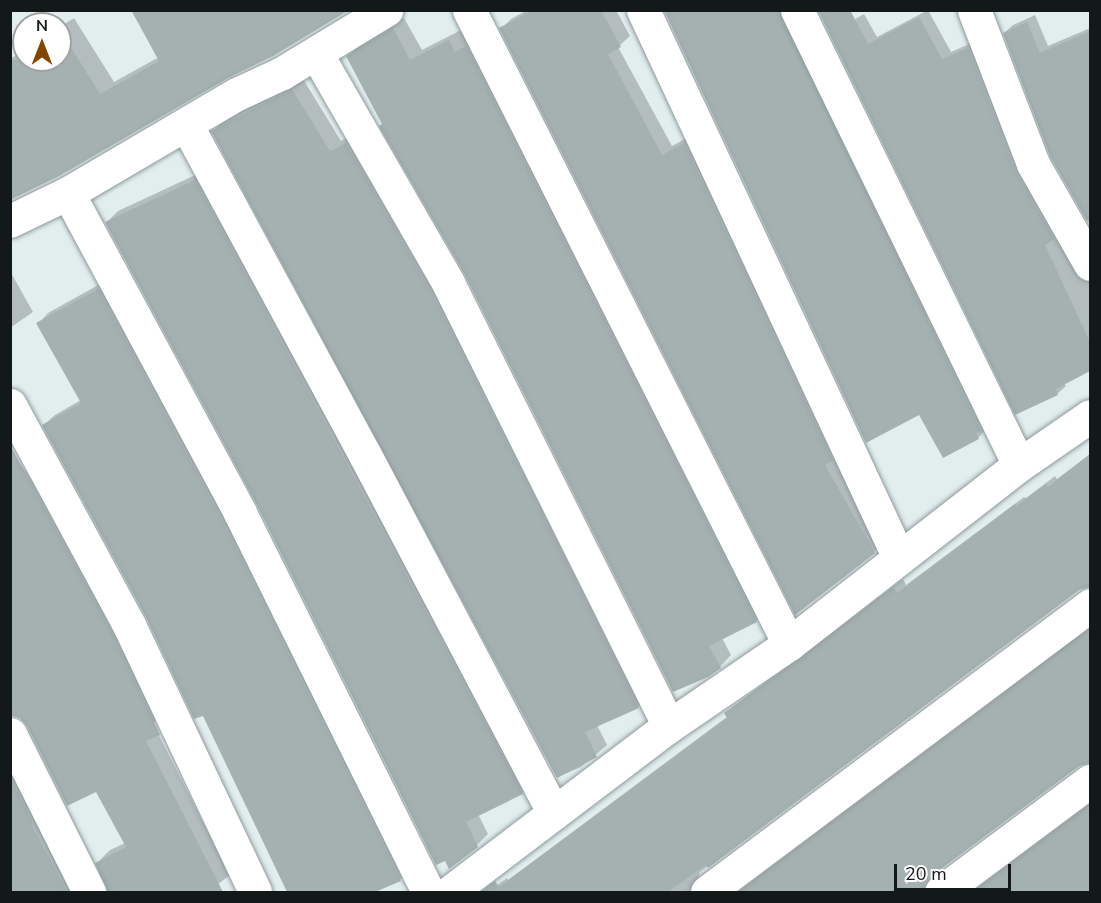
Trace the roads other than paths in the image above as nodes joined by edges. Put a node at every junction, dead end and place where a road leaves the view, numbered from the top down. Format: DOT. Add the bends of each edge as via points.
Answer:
graph roads {
  1 [pos="386,10"];
  2 [pos="469,10"];
  3 [pos="643,10"];
  4 [pos="797,10"];
  5 [pos="974,10"];
  6 [pos="316,53"];
  7 [pos="186,124"];
  8 [pos="68,193"];
  9 [pos="10,222"];
  10 [pos="1090,264"];
  11 [pos="10,405"];
  12 [pos="1090,416"];
  13 [pos="1019,465"];
  14 [pos="899,558"];
  15 [pos="1090,605"];
  16 [pos="789,644"];
  17 [pos="669,726"];
  18 [pos="10,734"];
  19 [pos="1090,781"];
  20 [pos="554,813"];
  21 [pos="89,892"];
  22 [pos="255,892"];
  23 [pos="428,892"];
  24 [pos="450,892"];
  25 [pos="707,892"];
  26 [pos="941,892"];
  1 -- 6 [label="street"];
  2 -- 16 [label="street"];
  3 -- 14 [label="street"];
  4 -- 13 [label="street"];
  5 -- 10 [label="street" via="1033,164"];
  6 -- 7 [label="street"];
  6 -- 17 [label="street" via="448,283"];
  7 -- 8 [label="street"];
  7 -- 20 [label="street"];
  8 -- 9 [label="street"];
  8 -- 23 [label="street" via="240,513"];
  11 -- 22 [label="street" via="129,625"];
  12 -- 13 [label="street"];
  13 -- 14 [label="street"];
  14 -- 16 [label="street"];
  15 -- 25 [label="street"];
  16 -- 17 [label="street"];
  17 -- 20 [label="street"];
  18 -- 21 [label="street"];
  19 -- 26 [label="street"];
  20 -- 24 [label="street"];
}
